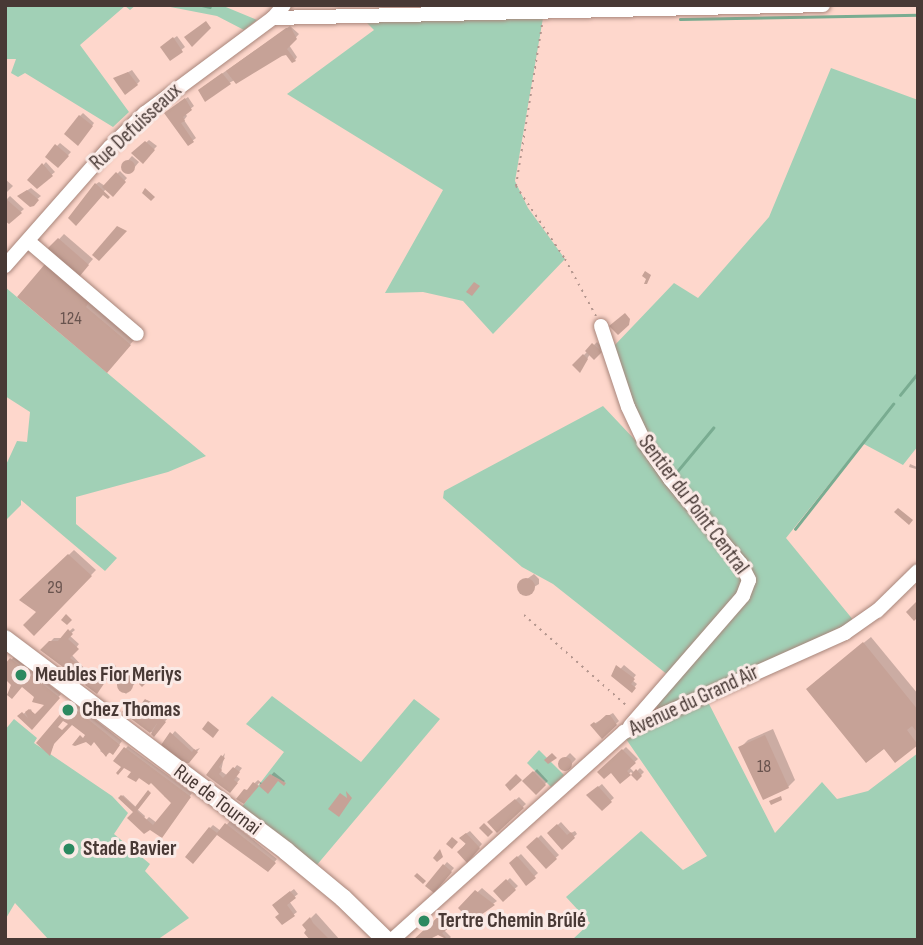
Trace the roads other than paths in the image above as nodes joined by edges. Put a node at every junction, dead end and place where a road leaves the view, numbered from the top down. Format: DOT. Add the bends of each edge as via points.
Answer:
graph roads {
  1 [pos="284,5"];
  2 [pos="823,5"];
  3 [pos="273,18"];
  4 [pos="28,241"];
  5 [pos="5,267"];
  6 [pos="601,326"];
  7 [pos="137,334"];
  8 [pos="918,570"];
  9 [pos="5,627"];
  10 [pos="5,639"];
  11 [pos="42,666"];
  12 [pos="624,732"];
  13 [pos="386,940"];
  14 [pos="392,940"];
  1 -- 3 [label="street, Rue Defuisseaux"];
  2 -- 3 [label="street"];
  3 -- 4 [label="street, Rue Defuisseaux" via="145,113 110,146"];
  4 -- 5 [label="street, Rue Defuisseaux"];
  4 -- 7 [label="street"];
  6 -- 12 [label="street, Sentier du Point Central" via="646,445 749,580 743,596"];
  8 -- 12 [label="street, Avenue du Grand Air" via="877,611 845,633"];
  9 -- 11 [label="main road, Rue de Tournai"];
  10 -- 11 [label="main road, Rue de Tournai"];
  11 -- 13 [label="main road, Rue de Tournai" via="286,851"];
  12 -- 14 [label="street, Avenue du Grand Air"];
}
